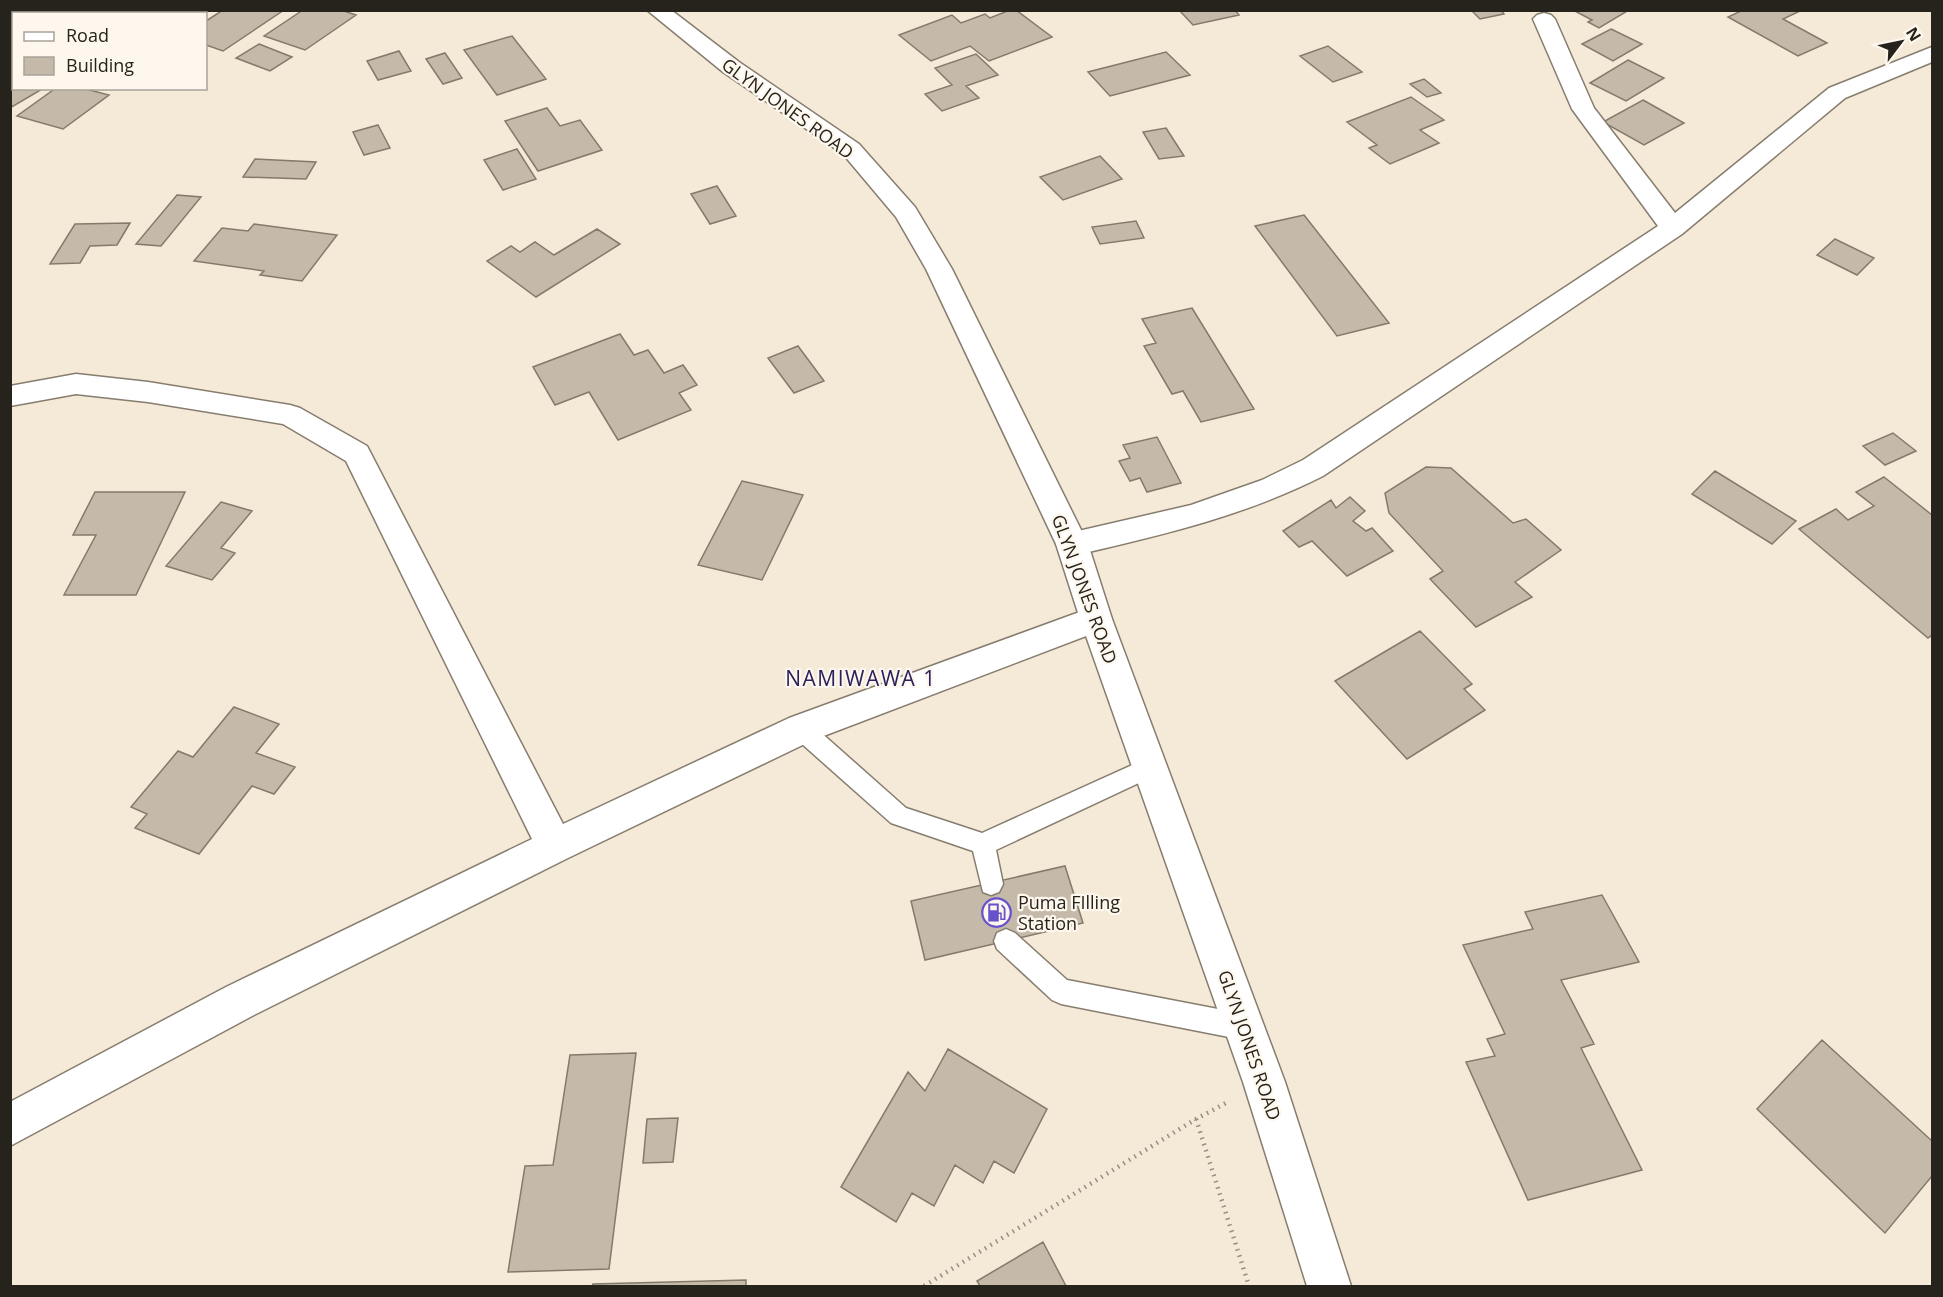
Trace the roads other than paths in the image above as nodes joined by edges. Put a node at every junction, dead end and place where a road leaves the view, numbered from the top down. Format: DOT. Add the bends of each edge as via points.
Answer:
graph roads {
  1 [pos="657,10"];
  2 [pos="1544,19"];
  3 [pos="1932,54"];
  4 [pos="1673,228"];
  5 [pos="10,396"];
  6 [pos="1072,544"];
  7 [pos="1096,619"];
  8 [pos="801,729"];
  9 [pos="1150,767"];
  10 [pos="983,844"];
  11 [pos="555,846"];
  12 [pos="991,884"];
  13 [pos="1006,941"];
  14 [pos="1244,1027"];
  15 [pos="10,1125"];
  16 [pos="1329,1287"];
  1 -- 6 [label="street, GLYN JONES ROAD" via="731,67 851,149 906,213 939,269"];
  2 -- 4 [label="street" via="1583,109"];
  3 -- 4 [label="street" via="1837,93"];
  4 -- 6 [label="street" via="1313,468 1272,488 1193,516"];
  5 -- 11 [label="street" via="76,384 290,415 357,454"];
  6 -- 7 [label="street, GLYN JONES ROAD"];
  7 -- 8 [label="street"];
  7 -- 9 [label="street, GLYN JONES ROAD"];
  8 -- 10 [label="lane" via="899,816"];
  8 -- 11 [label="street"];
  9 -- 10 [label="lane"];
  9 -- 14 [label="street, GLYN JONES ROAD"];
  10 -- 12 [label="lane"];
  11 -- 15 [label="street" via="240,1000"];
  13 -- 14 [label="lane" via="1060,991"];
  14 -- 16 [label="street, GLYN JONES ROAD"];
}
